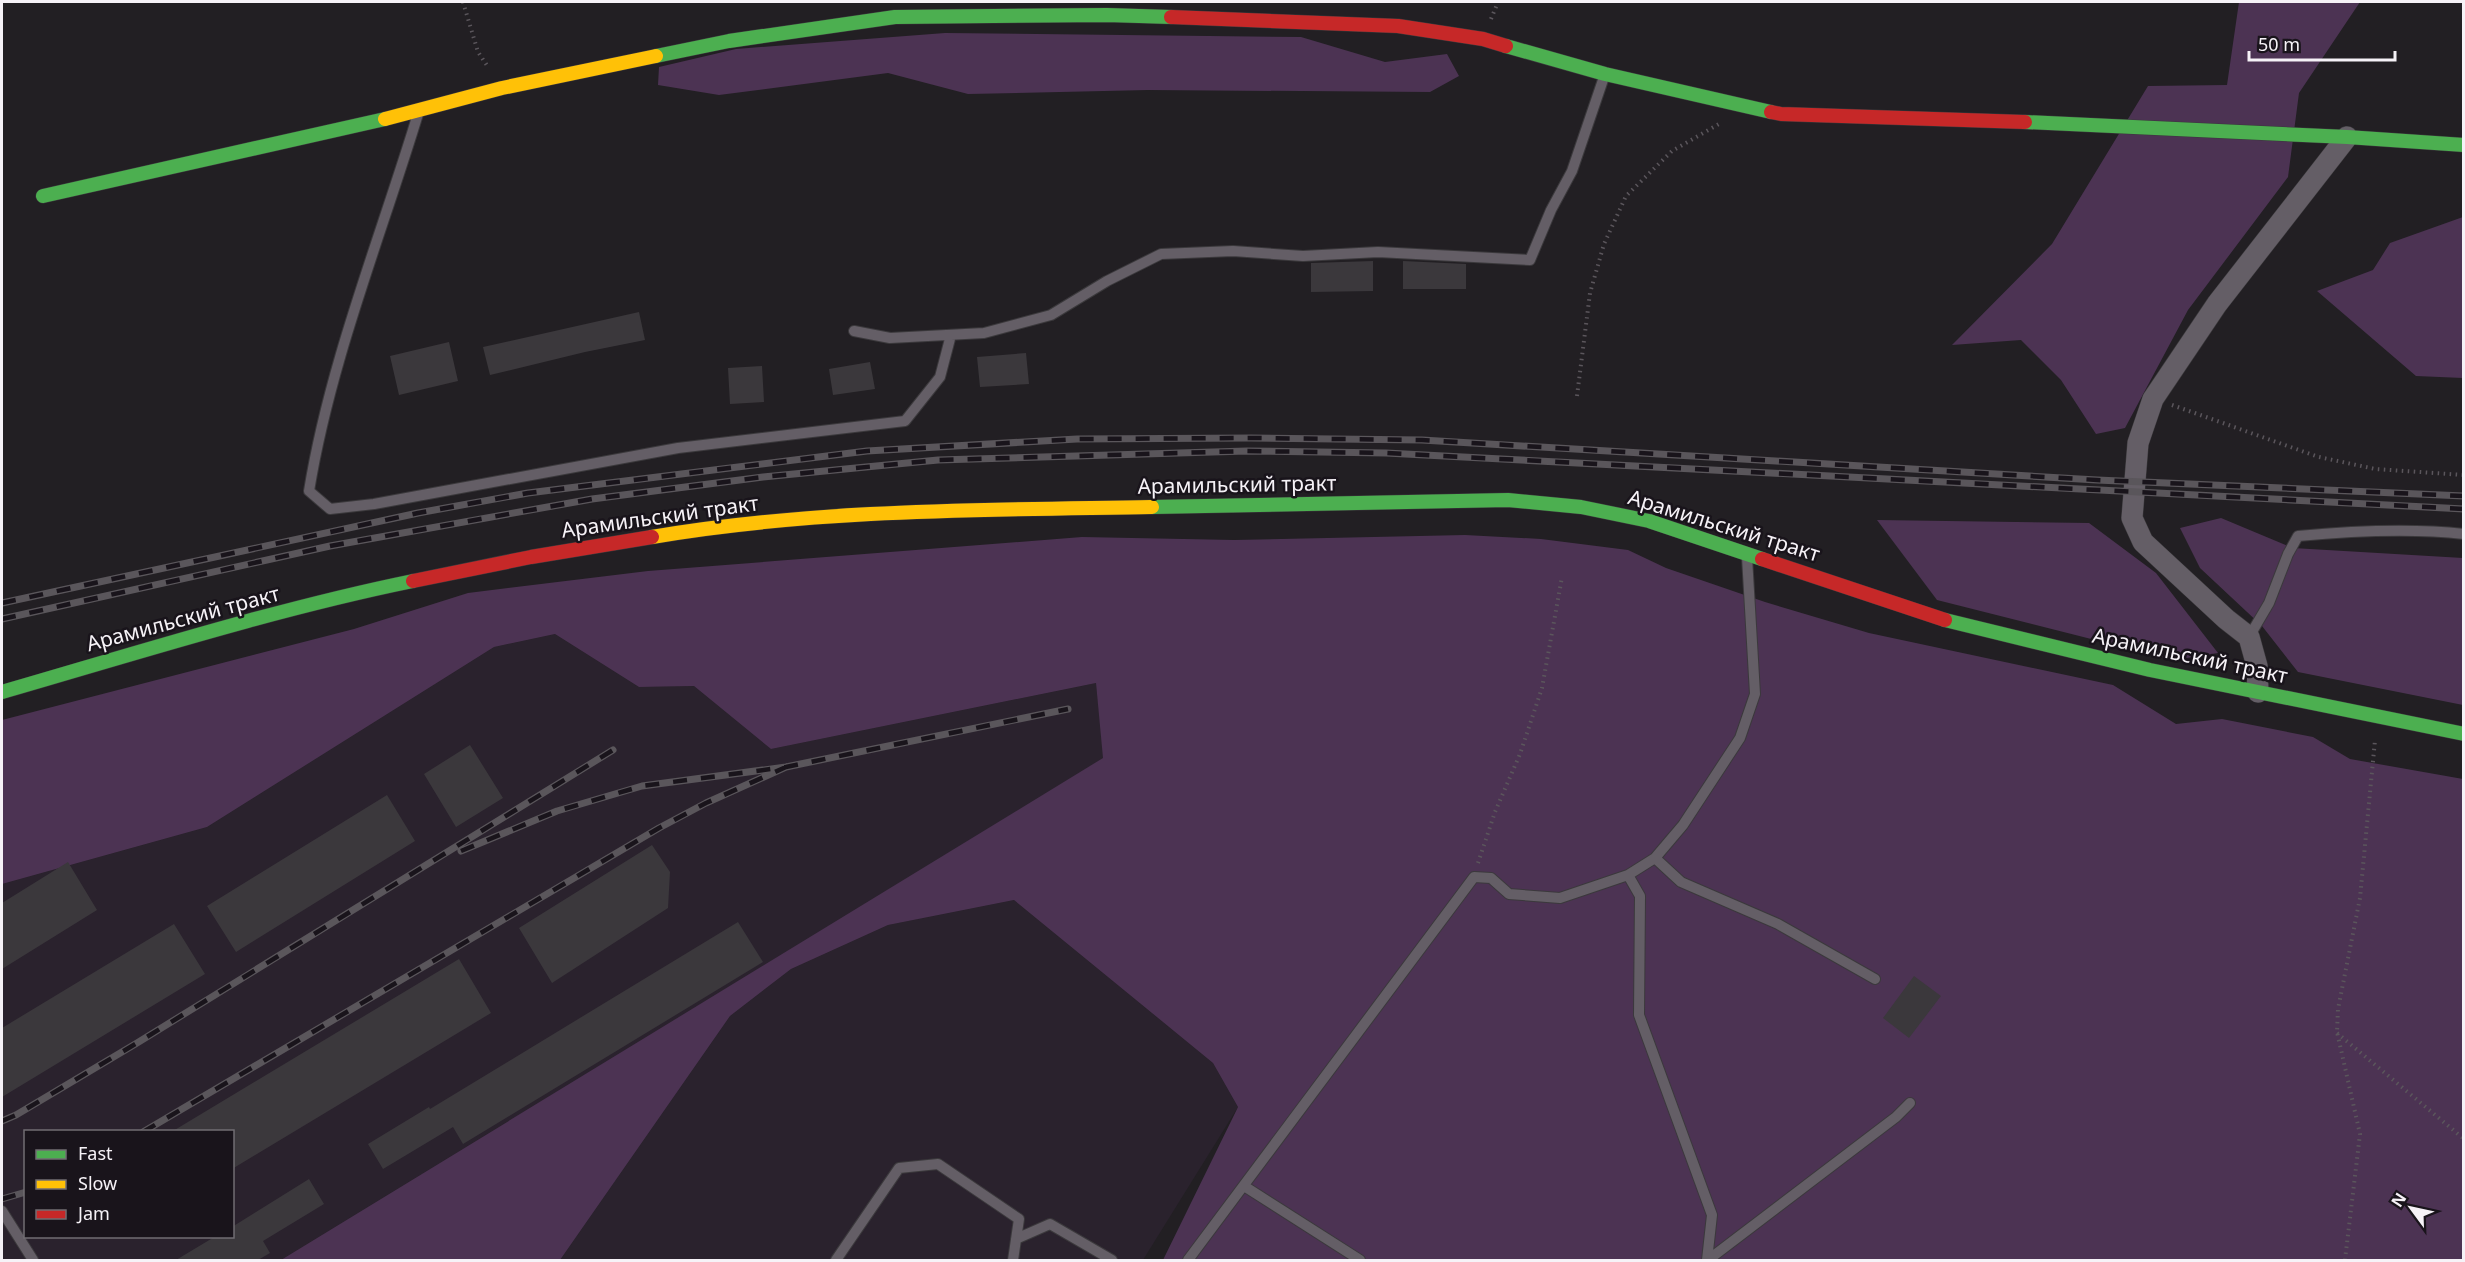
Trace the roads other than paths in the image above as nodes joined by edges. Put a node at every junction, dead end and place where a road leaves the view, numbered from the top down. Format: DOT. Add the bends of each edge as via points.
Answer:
graph roads {
  1 [pos="1605,74"];
  2 [pos="419,111"];
  3 [pos="2347,137"];
  4 [pos="2463,146"];
  5 [pos="43,196"];
  6 [pos="854,331"];
  7 [pos="951,335"];
  8 [pos="2463,534"];
  9 [pos="1746,553"];
  10 [pos="2249,637"];
  11 [pos="2,692"];
  12 [pos="2258,692"];
  13 [pos="2463,734"];
  14 [pos="1655,858"];
  15 [pos="1628,875"];
  16 [pos="1875,979"];
  17 [pos="1910,1103"];
  18 [pos="1244,1186"];
  19 [pos="2,1211"];
  20 [pos="1016,1239"];
  21 [pos="33,1260"];
  22 [pos="836,1260"];
  23 [pos="1013,1260"];
  24 [pos="1112,1260"];
  25 [pos="1188,1260"];
  26 [pos="1360,1260"];
  1 -- 2 [label="main road" via="1483,39 1398,26 1107,15 895,16 729,41 502,88"];
  1 -- 3 [label="main road" via="1781,114"];
  1 -- 7 [label="lane" via="1572,171 1530,260 1378,252 1303,256 1233,251 1161,254 1051,315 984,333"];
  2 -- 5 [label="main road"];
  2 -- 7 [label="lane" via="366,271 318,440 309,492 330,509 678,448 905,421 940,377"];
  3 -- 4 [label="main road"];
  3 -- 10 [label="street" via="2217,304 2153,399 2138,443 2132,518 2143,542"];
  6 -- 7 [label="lane" via="890,338"];
  8 -- 10 [label="lane" via="2337,532 2298,536 2269,603"];
  9 -- 11 [label="main road, Арамильский тракт" via="1649,521 1581,507 1508,500 945,511 722,525 531,557 370,590"];
  9 -- 12 [label="main road, Арамильский тракт" via="1933,617"];
  9 -- 14 [label="lane" via="1755,694 1740,738 1683,825"];
  10 -- 12 [label="street" via="2257,666"];
  12 -- 13 [label="main road, Арамильский тракт"];
  14 -- 15 [label="lane"];
  14 -- 16 [label="lane" via="1681,882 1778,924"];
  15 -- 17 [label="lane" via="1640,896 1639,1015 1712,1215 1707,1260"];
  15 -- 18 [label="lane" via="1560,898 1509,894 1491,878 1474,877"];
  18 -- 25 [label="lane"];
  18 -- 26 [label="lane"];
  19 -- 21 [label="lane"];
  20 -- 22 [label="lane" via="1019,1219 938,1164 899,1168"];
  20 -- 23 [label="lane"];
  20 -- 24 [label="lane" via="1050,1224"];
}
